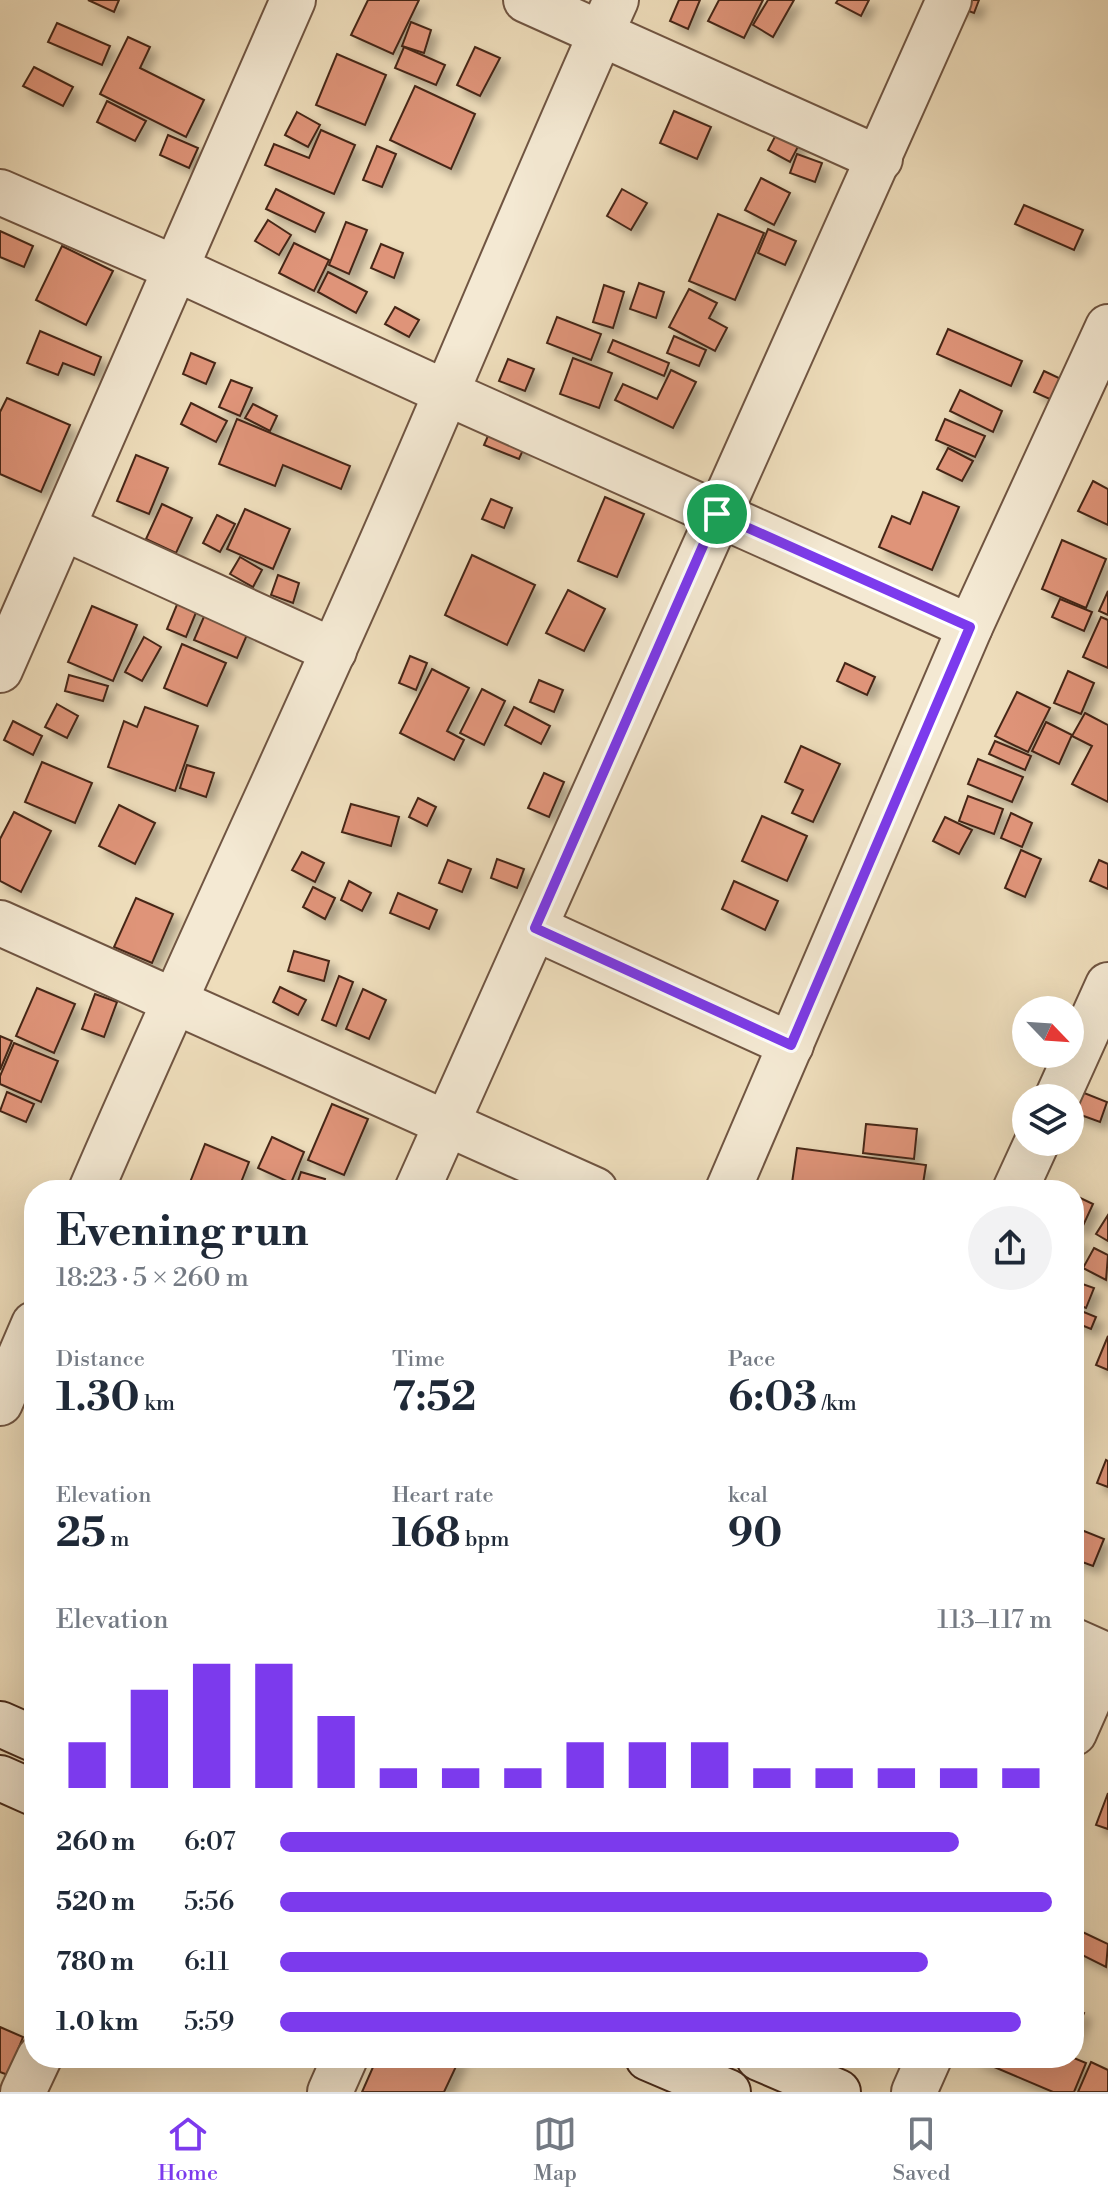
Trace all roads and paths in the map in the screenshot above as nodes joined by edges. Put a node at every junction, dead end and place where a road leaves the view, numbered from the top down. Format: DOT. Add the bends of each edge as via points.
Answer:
graph roads {
  1 [pos="293,0"];
  2 [pos="526,0"];
  3 [pos="949,0"];
  4 [pos="608,16"];
  5 [pos="880,159"];
  6 [pos="0,192"];
  7 [pos="177,269"];
  8 [pos="1108,327"];
  9 [pos="447,393"];
  10 [pos="717,514"];
  11 [pos="64,528"];
  12 [pos="970,627"];
  13 [pos="334,651"];
  14 [pos="0,670"];
  15 [pos="0,923"];
  16 [pos="535,928"];
  17 [pos="1105,999"];
  18 [pos="173,1000"];
  19 [pos="791,1045"];
  20 [pos="1064,1084"];
  21 [pos="447,1121"];
  22 [pos="1031,1156"];
  23 [pos="95,1180"];
  24 [pos="421,1180"];
  25 [pos="574,1180"];
  26 [pos="732,1180"];
  27 [pos="1020,1180"];
  28 [pos="24,1347"];
  29 [pos="0,1403"];
  30 [pos="1084,1645"];
  31 [pos="1108,1656"];
  32 [pos="1084,1710"];
  33 [pos="0,1724"];
  34 [pos="24,1735"];
  35 [pos="0,1778"];
  36 [pos="24,1789"];
  37 [pos="34,2068"];
  38 [pos="341,2068"];
  39 [pos="672,2068"];
  40 [pos="782,2068"];
  41 [pos="925,2068"];
  42 [pos="23,2092"];
  43 [pos="330,2092"];
  44 [pos="728,2092"];
  45 [pos="838,2092"];
  46 [pos="914,2092"];
  1 -- 7 [label="street"];
  2 -- 4 [label="street"];
  3 -- 5 [label="street"];
  4 -- 5 [label="street"];
  4 -- 9 [label="street"];
  5 -- 10 [label="street"];
  6 -- 7 [label="street"];
  7 -- 9 [label="street"];
  7 -- 11 [label="street"];
  8 -- 12 [label="street"];
  9 -- 10 [label="street"];
  9 -- 13 [label="street"];
  10 -- 12 [label="street"];
  10 -- 16 [label="street"];
  11 -- 13 [label="street"];
  11 -- 14 [label="street"];
  12 -- 19 [label="street"];
  13 -- 18 [label="street"];
  15 -- 18 [label="street"];
  16 -- 19 [label="street"];
  16 -- 21 [label="street"];
  17 -- 20 [label="street"];
  18 -- 21 [label="street"];
  18 -- 23 [label="street"];
  19 -- 26 [label="street"];
  21 -- 24 [label="street"];
  21 -- 25 [label="street"];
  22 -- 27 [label="street"];
  28 -- 29 [label="street"];
  30 -- 31 [label="street"];
  31 -- 32 [label="street"];
  33 -- 34 [label="street"];
  35 -- 36 [label="street"];
  37 -- 42 [label="street"];
  38 -- 43 [label="street"];
  39 -- 44 [label="street"];
  40 -- 45 [label="street"];
  41 -- 46 [label="street"];
}
